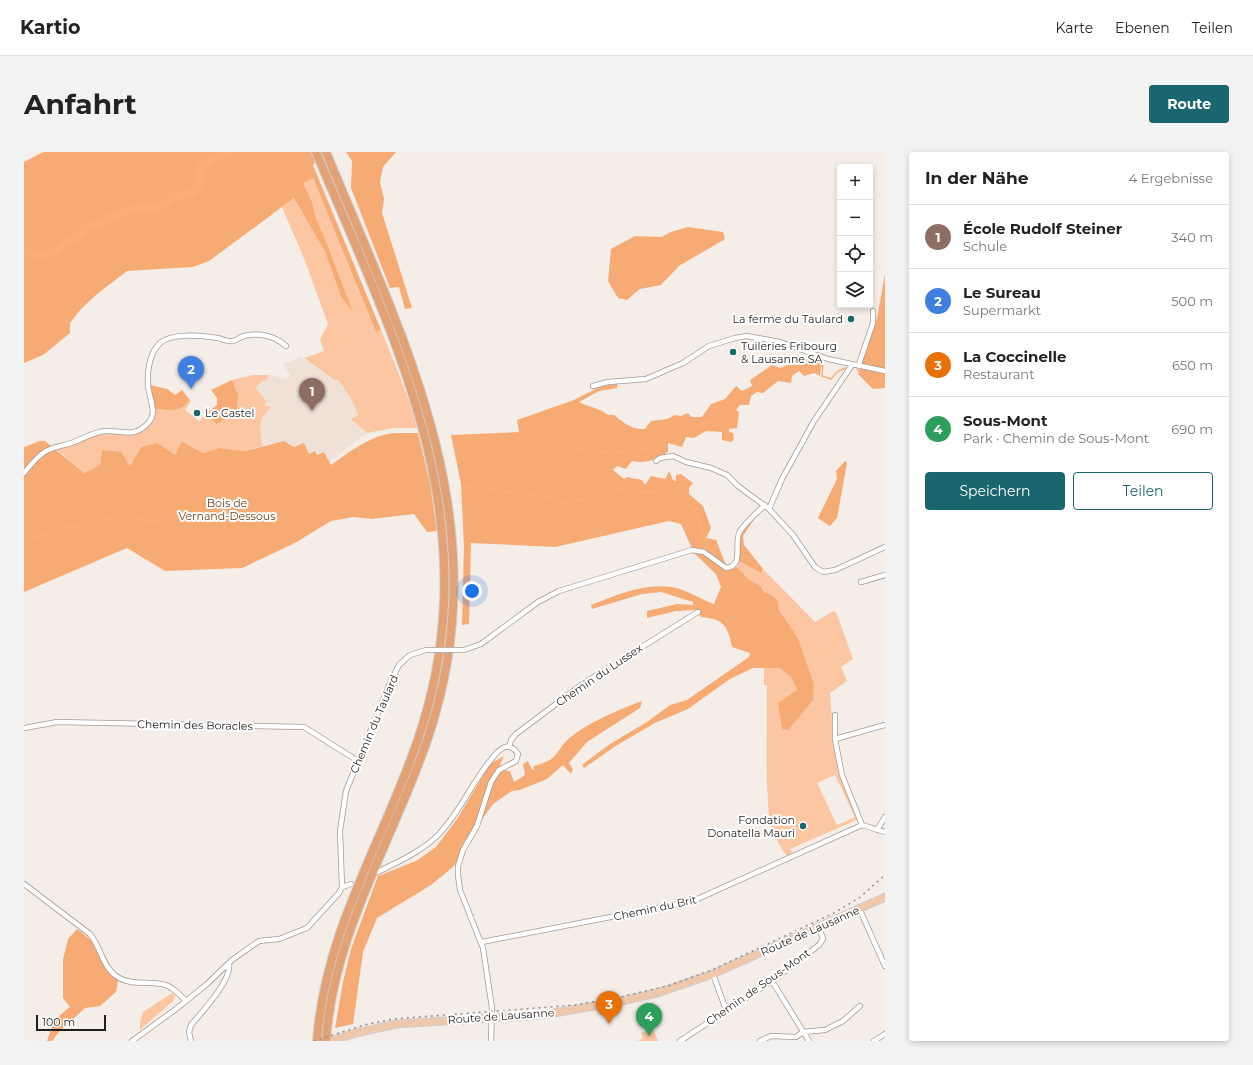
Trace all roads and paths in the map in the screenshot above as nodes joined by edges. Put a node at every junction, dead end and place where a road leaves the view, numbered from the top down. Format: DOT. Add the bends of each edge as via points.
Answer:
graph roads {
  1 [pos="327,154"];
  2 [pos="318,156"];
  3 [pos="873,311"];
  4 [pos="286,346"];
  5 [pos="859,364"];
  6 [pos="852,365"];
  7 [pos="885,371"];
  8 [pos="593,386"];
  9 [pos="656,461"];
  10 [pos="24,473"];
  11 [pos="767,507"];
  12 [pos="885,548"];
  13 [pos="885,575"];
  14 [pos="861,582"];
  15 [pos="698,612"];
  16 [pos="835,716"];
  17 [pos="885,725"];
  18 [pos="24,728"];
  19 [pos="836,739"];
  20 [pos="509,747"];
  21 [pos="358,761"];
  22 [pos="885,817"];
  23 [pos="862,825"];
  24 [pos="877,830"];
  25 [pos="885,832"];
  26 [pos="378,872"];
  27 [pos="24,884"];
  28 [pos="351,884"];
  29 [pos="342,887"];
  30 [pos="885,897"];
  31 [pos="859,908"];
  32 [pos="819,927"];
  33 [pos="482,942"];
  34 [pos="228,964"];
  35 [pos="885,966"];
  36 [pos="713,974"];
  37 [pos="772,980"];
  38 [pos="186,1001"];
  39 [pos="860,1006"];
  40 [pos="726,1010"];
  41 [pos="492,1018"];
  42 [pos="803,1032"];
  43 [pos="885,1034"];
  44 [pos="333,1040"];
  45 [pos="132,1041"];
  46 [pos="191,1041"];
  47 [pos="317,1041"];
  48 [pos="326,1041"];
  49 [pos="491,1041"];
  50 [pos="680,1041"];
  51 [pos="760,1041"];
  52 [pos="809,1041"];
  53 [pos="874,1041"];
  1 -- 48 [label="highway" via="398,322 432,424 446,484 454,580 453,622 440,698 415,774 349,930 334,984"];
  2 -- 47 [label="highway" via="386,319 408,376 422,423 435,479 443,533 445,608 440,653 431,697 409,764 338,937 325,983"];
  3 -- 5 [label="street" via="873,323"];
  4 -- 10 [label="street" via="272,337 261,335 243,336 231,342 191,335 166,339 154,349 152,355 148,385 154,409 147,425 131,432 94,433 55,447 42,453"];
  5 -- 6 [label="street"];
  5 -- 7 [label="street"];
  6 -- 8 [label="street" via="780,342 747,336 709,346 683,363 646,379 608,382"];
  6 -- 11 [label="street" via="814,421"];
  9 -- 11 [label="street" via="674,456 686,462 711,468 727,475"];
  11 -- 12 [label="street" via="815,566 826,573"];
  11 -- 21 [label="street, Chemin du Taulard, bridge" via="740,530 737,562 731,568 716,563 704,552 692,550 558,592 538,602 481,644 464,650 426,650 410,655 399,665 390,683"];
  13 -- 14 [label="street"];
  15 -- 20 [label="street, Chemin du Lussex" via="584,683 516,734"];
  16 -- 19 [label="street"];
  17 -- 19 [label="street"];
  18 -- 21 [label="street, Chemin des Boracles" via="57,722 304,727"];
  19 -- 23 [label="street" via="842,776"];
  20 -- 26 [label="street, Chemin du Lussex" via="501,749 486,765 439,834 420,850"];
  20 -- 33 [label="street" via="518,754 515,762 499,770 491,782 477,826 463,850 458,866 460,890"];
  21 -- 29 [label="street, Chemin du Taulard" via="346,791 342,812"];
  22 -- 24 [label="street"];
  23 -- 24 [label="street"];
  23 -- 33 [label="street, Chemin du Brit" via="693,901"];
  24 -- 25 [label="street"];
  27 -- 38 [label="street" via="90,934 116,976 127,982 166,985"];
  28 -- 29 [label="street"];
  29 -- 34 [label="street" via="326,909 307,928 279,939 259,941"];
  30 -- 31 [label="main road, Route de Lausanne"];
  31 -- 32 [label="main road, Route de Lausanne"];
  31 -- 35 [label="street"];
  32 -- 36 [label="main road, Route de Lausanne"];
  32 -- 37 [label="street, Chemin de Sous-Mont" via="823,937 820,944"];
  33 -- 41 [label="street"];
  34 -- 38 [label="street"];
  34 -- 46 [label="street" via="230,969 225,980 190,1029"];
  36 -- 40 [label="street"];
  36 -- 41 [label="main road, Route de Lausanne" via="680,986 622,1001 542,1015"];
  37 -- 40 [label="street, Chemin de Sous-Mont"];
  37 -- 42 [label="street"];
  38 -- 45 [label="street"];
  39 -- 42 [label="street" via="833,1027"];
  40 -- 50 [label="street, Chemin de Sous-Mont"];
  41 -- 44 [label="main road, Route de Lausanne" via="406,1023"];
  41 -- 49 [label="street"];
  42 -- 51 [label="street" via="796,1037 778,1035"];
  42 -- 52 [label="street"];
  43 -- 53 [label="street"];
}
